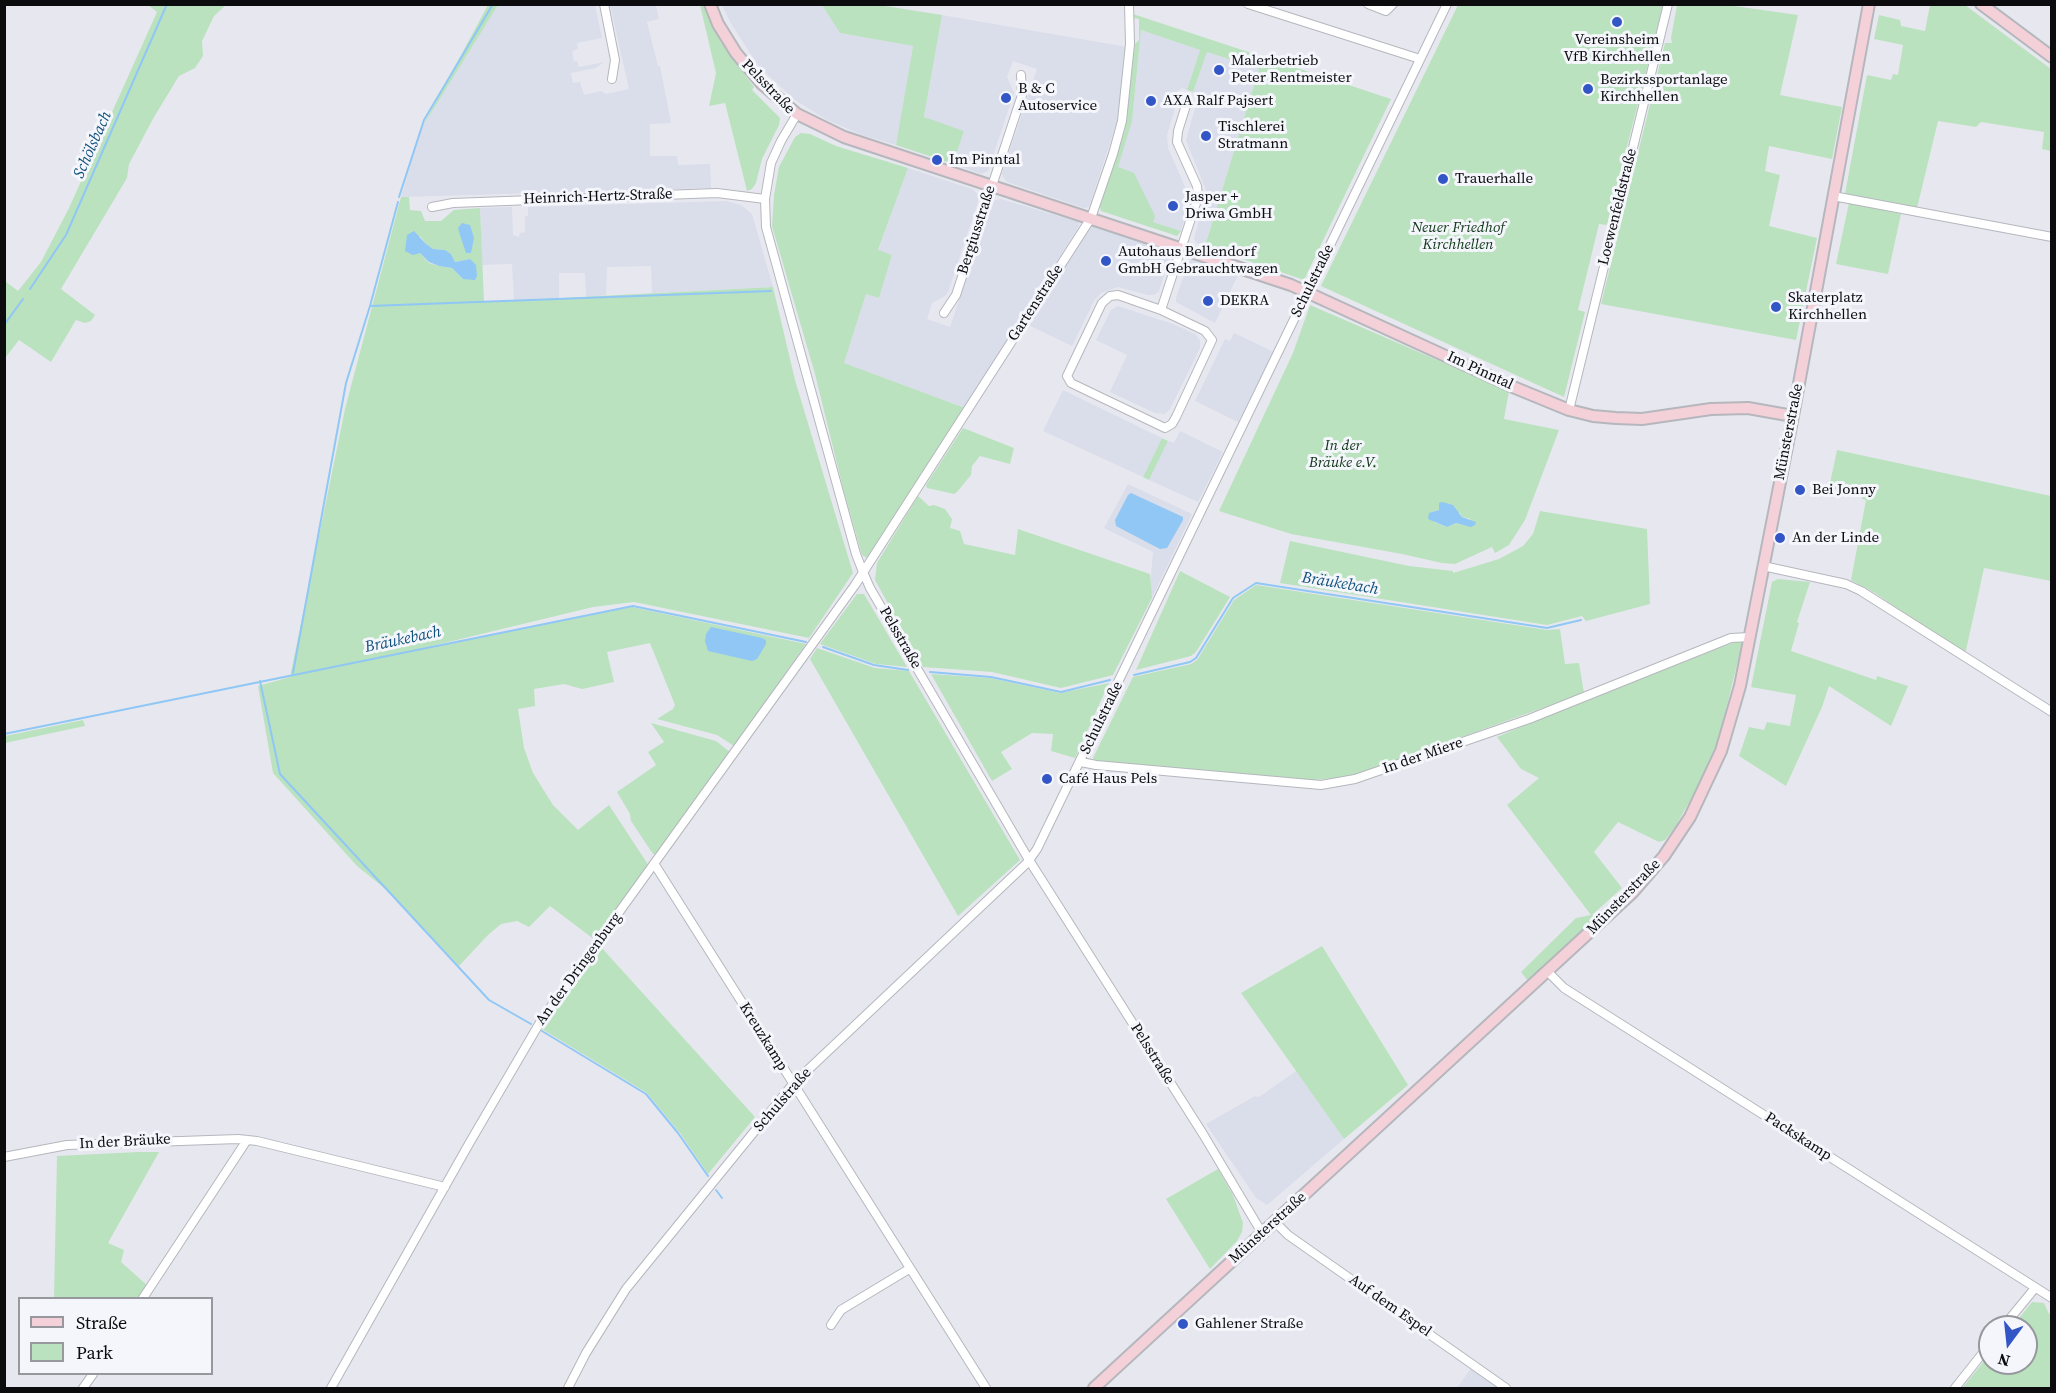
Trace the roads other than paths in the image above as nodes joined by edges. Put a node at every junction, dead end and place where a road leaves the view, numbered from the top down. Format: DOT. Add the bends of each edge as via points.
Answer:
graph roads {
  1 [pos="604,4"];
  2 [pos="710,4"];
  3 [pos="1129,4"];
  4 [pos="1248,4"];
  5 [pos="1368,4"];
  6 [pos="1393,4"];
  7 [pos="1447,4"];
  8 [pos="1668,4"];
  9 [pos="1869,4"];
  10 [pos="1981,4"];
  11 [pos="1260,6"];
  12 [pos="2052,57"];
  13 [pos="1420,59"];
  14 [pos="1021,75"];
  15 [pos="612,79"];
  16 [pos="1187,102"];
  17 [pos="797,114"];
  18 [pos="992,187"];
  19 [pos="1833,196"];
  20 [pos="765,199"];
  21 [pos="432,207"];
  22 [pos="1090,218"];
  23 [pos="2052,237"];
  24 [pos="1182,248"];
  25 [pos="1308,292"];
  26 [pos="1161,310"];
  27 [pos="944,312"];
  28 [pos="1569,410"];
  29 [pos="1793,416"];
  30 [pos="1763,566"];
  31 [pos="863,572"];
  32 [pos="1750,637"];
  33 [pos="2052,712"];
  34 [pos="1081,762"];
  35 [pos="1029,860"];
  36 [pos="655,865"];
  37 [pos="1548,972"];
  38 [pos="793,1084"];
  39 [pos="247,1140"];
  40 [pos="4,1157"];
  41 [pos="445,1187"];
  42 [pos="1275,1222"];
  43 [pos="1262,1233"];
  44 [pos="909,1269"];
  45 [pos="2035,1288"];
  46 [pos="144,1297"];
  47 [pos="2052,1298"];
  48 [pos="2013,1315"];
  49 [pos="831,1325"];
  50 [pos="1978,1359"];
  51 [pos="92,1375"];
  52 [pos="83,1388"];
  53 [pos="1095,1388"];
  54 [pos="331,1389"];
  55 [pos="568,1389"];
  56 [pos="986,1389"];
  57 [pos="1506,1389"];
  58 [pos="1955,1389"];
  1 -- 15 [label="street" via="615,60"];
  2 -- 17 [label="main road, Pelsstraße" via="736,53 762,84"];
  3 -- 22 [label="street, Gartenstraße" via="1130,44 1122,121"];
  4 -- 11 [label="street"];
  5 -- 6 [label="street" via="1386,11"];
  7 -- 13 [label="street, Schulstraße"];
  8 -- 28 [label="street, Loewenfeldstraße"];
  9 -- 19 [label="main road, Münsterstraße"];
  10 -- 12 [label="main road"];
  11 -- 13 [label="street"];
  13 -- 25 [label="street, Schulstraße"];
  14 -- 18 [label="street, Bergiusstraße" via="1022,95"];
  16 -- 24 [label="street" via="1177,142 1198,197"];
  17 -- 18 [label="main road, Im Pinntal" via="844,137"];
  17 -- 20 [label="street, Pelsstraße" via="771,163"];
  18 -- 22 [label="main road, Im Pinntal"];
  18 -- 27 [label="street, Bergiusstraße" via="956,295"];
  19 -- 23 [label="street"];
  19 -- 29 [label="main road, Münsterstraße"];
  20 -- 21 [label="street, Heinrich-Hertz-Straße" via="717,193"];
  20 -- 31 [label="street, Pelsstraße" via="769,244"];
  22 -- 24 [label="main road, Im Pinntal"];
  22 -- 31 [label="street, Gartenstraße"];
  24 -- 25 [label="main road, Im Pinntal"];
  24 -- 26 [label="street"];
  25 -- 28 [label="main road, Im Pinntal"];
  25 -- 34 [label="street, Schulstraße"];
  26 -- 26 [label="street" via="1205,331 1212,340 1172,424 1166,428 1071,383 1067,376 1102,303 1110,296 1118,295"];
  28 -- 29 [label="main road, Im Pinntal" via="1593,416 1642,419 1748,408"];
  29 -- 30 [label="main road, Münsterstraße"];
  30 -- 32 [label="main road, Münsterstraße"];
  30 -- 33 [label="street" via="1846,584 1861,591"];
  31 -- 35 [label="street, Pelsstraße"];
  31 -- 36 [label="street, An der Dringenburg"];
  32 -- 34 [label="street, In der Miere" via="1731,638 1528,719 1355,779 1321,785"];
  32 -- 37 [label="main road, Münsterstraße" via="1721,751 1690,817 1633,892"];
  34 -- 35 [label="street, Schulstraße"];
  35 -- 38 [label="street, Schulstraße"];
  35 -- 43 [label="street, Pelsstraße"];
  36 -- 38 [label="street, Kreuzkamp"];
  36 -- 41 [label="street, An der Dringenburg" via="542,1019"];
  37 -- 42 [label="main road, Münsterstraße"];
  37 -- 45 [label="street, Packskamp" via="1574,994"];
  38 -- 44 [label="street, Kreuzkamp"];
  38 -- 55 [label="street, Schulstraße" via="627,1289"];
  39 -- 40 [label="street, In der Bräuke" via="67,1145"];
  39 -- 41 [label="street, In der Bräuke"];
  39 -- 46 [label="street"];
  41 -- 54 [label="street, An der Dringenburg"];
  42 -- 43 [label="main road, Münsterstraße"];
  42 -- 57 [label="street, Auf dem Espel"];
  43 -- 53 [label="main road, Münsterstraße"];
  44 -- 49 [label="street" via="841,1310"];
  44 -- 56 [label="street, Kreuzkamp"];
  45 -- 47 [label="street, Packskamp"];
  45 -- 48 [label="street"];
  50 -- 58 [label="street"];
  51 -- 52 [label="street"];
}
